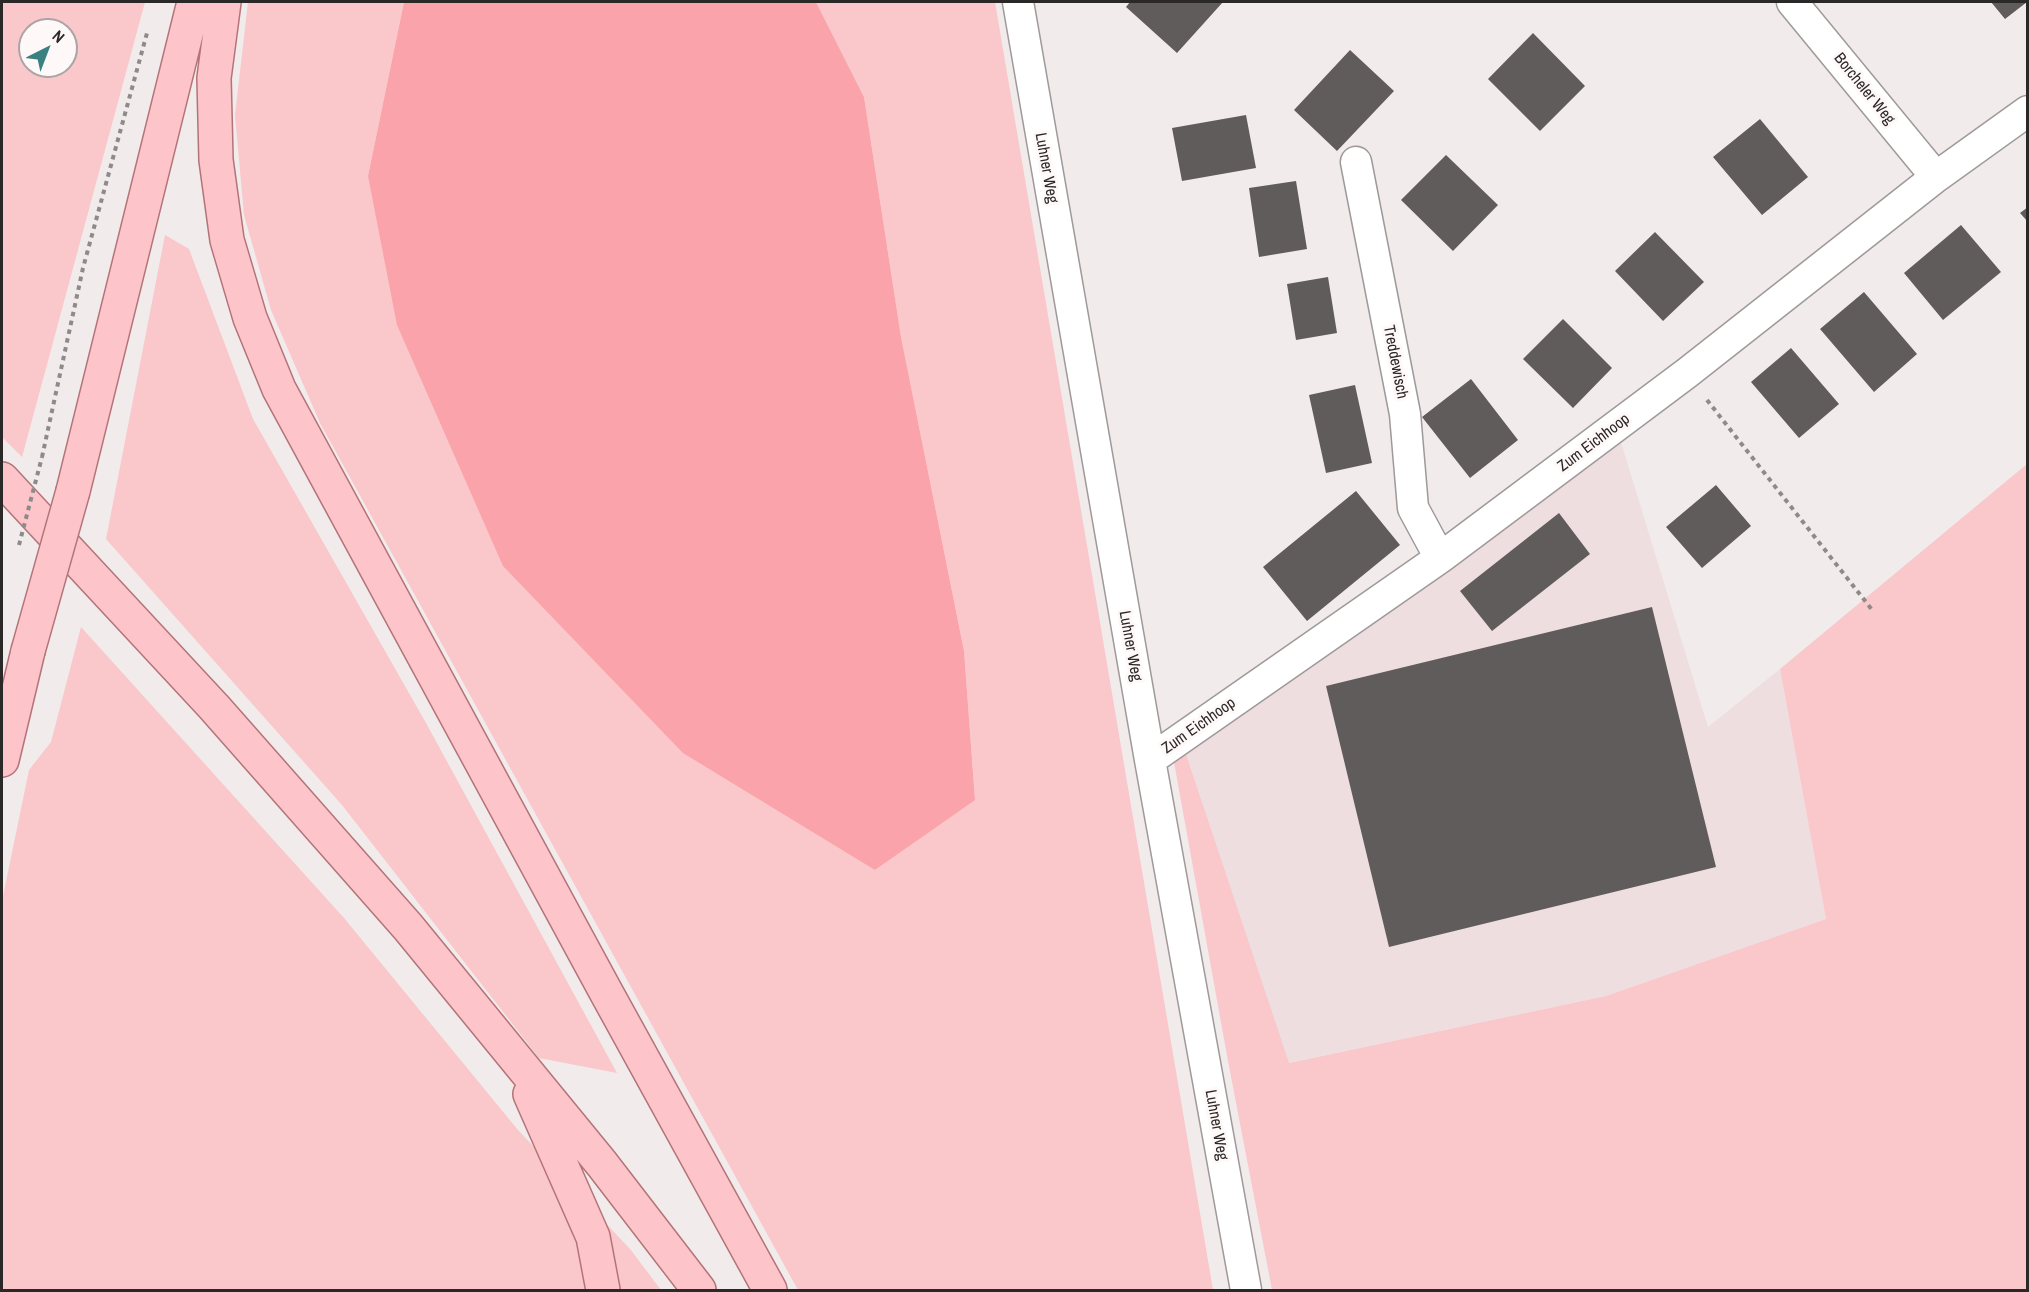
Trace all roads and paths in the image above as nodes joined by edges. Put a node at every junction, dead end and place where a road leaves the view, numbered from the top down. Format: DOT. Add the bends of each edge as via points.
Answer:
graph roads {
  1 [pos="194,2"];
  2 [pos="224,2"];
  3 [pos="1018,2"];
  4 [pos="1792,2"];
  5 [pos="150,24"];
  6 [pos="2028,111"];
  7 [pos="1356,162"];
  8 [pos="1936,177"];
  9 [pos="1687,373"];
  10 [pos="2,479"];
  11 [pos="16,555"];
  12 [pos="1440,558"];
  13 [pos="1873,611"];
  14 [pos="2,760"];
  15 [pos="1150,760"];
  16 [pos="513,1054"];
  17 [pos="603,1290"];
  18 [pos="699,1290"];
  19 [pos="770,1290"];
  20 [pos="1245,1290"];
  1 -- 14 [label="main road, bridge"];
  2 -- 19 [label="main road" via="214,78 216,160 225,229 250,318 279,389"];
  3 -- 15 [label="street, Luhner Weg"];
  4 -- 8 [label="street, Borcheler Weg"];
  5 -- 11 [label="path, bridge" via="83,268 42,457"];
  6 -- 8 [label="street, Zum Eichhoop"];
  7 -- 12 [label="street, Treddewisch" via="1405,414 1413,508"];
  8 -- 9 [label="street, Zum Eichhoop"];
  9 -- 12 [label="street, Zum Eichhoop"];
  9 -- 13 [label="path"];
  10 -- 16 [label="main road" via="307,811"];
  12 -- 15 [label="street, Zum Eichhoop"];
  15 -- 20 [label="street, Luhner Weg"];
  16 -- 17 [label="main road" via="593,1238"];
  16 -- 18 [label="main road"];
}
